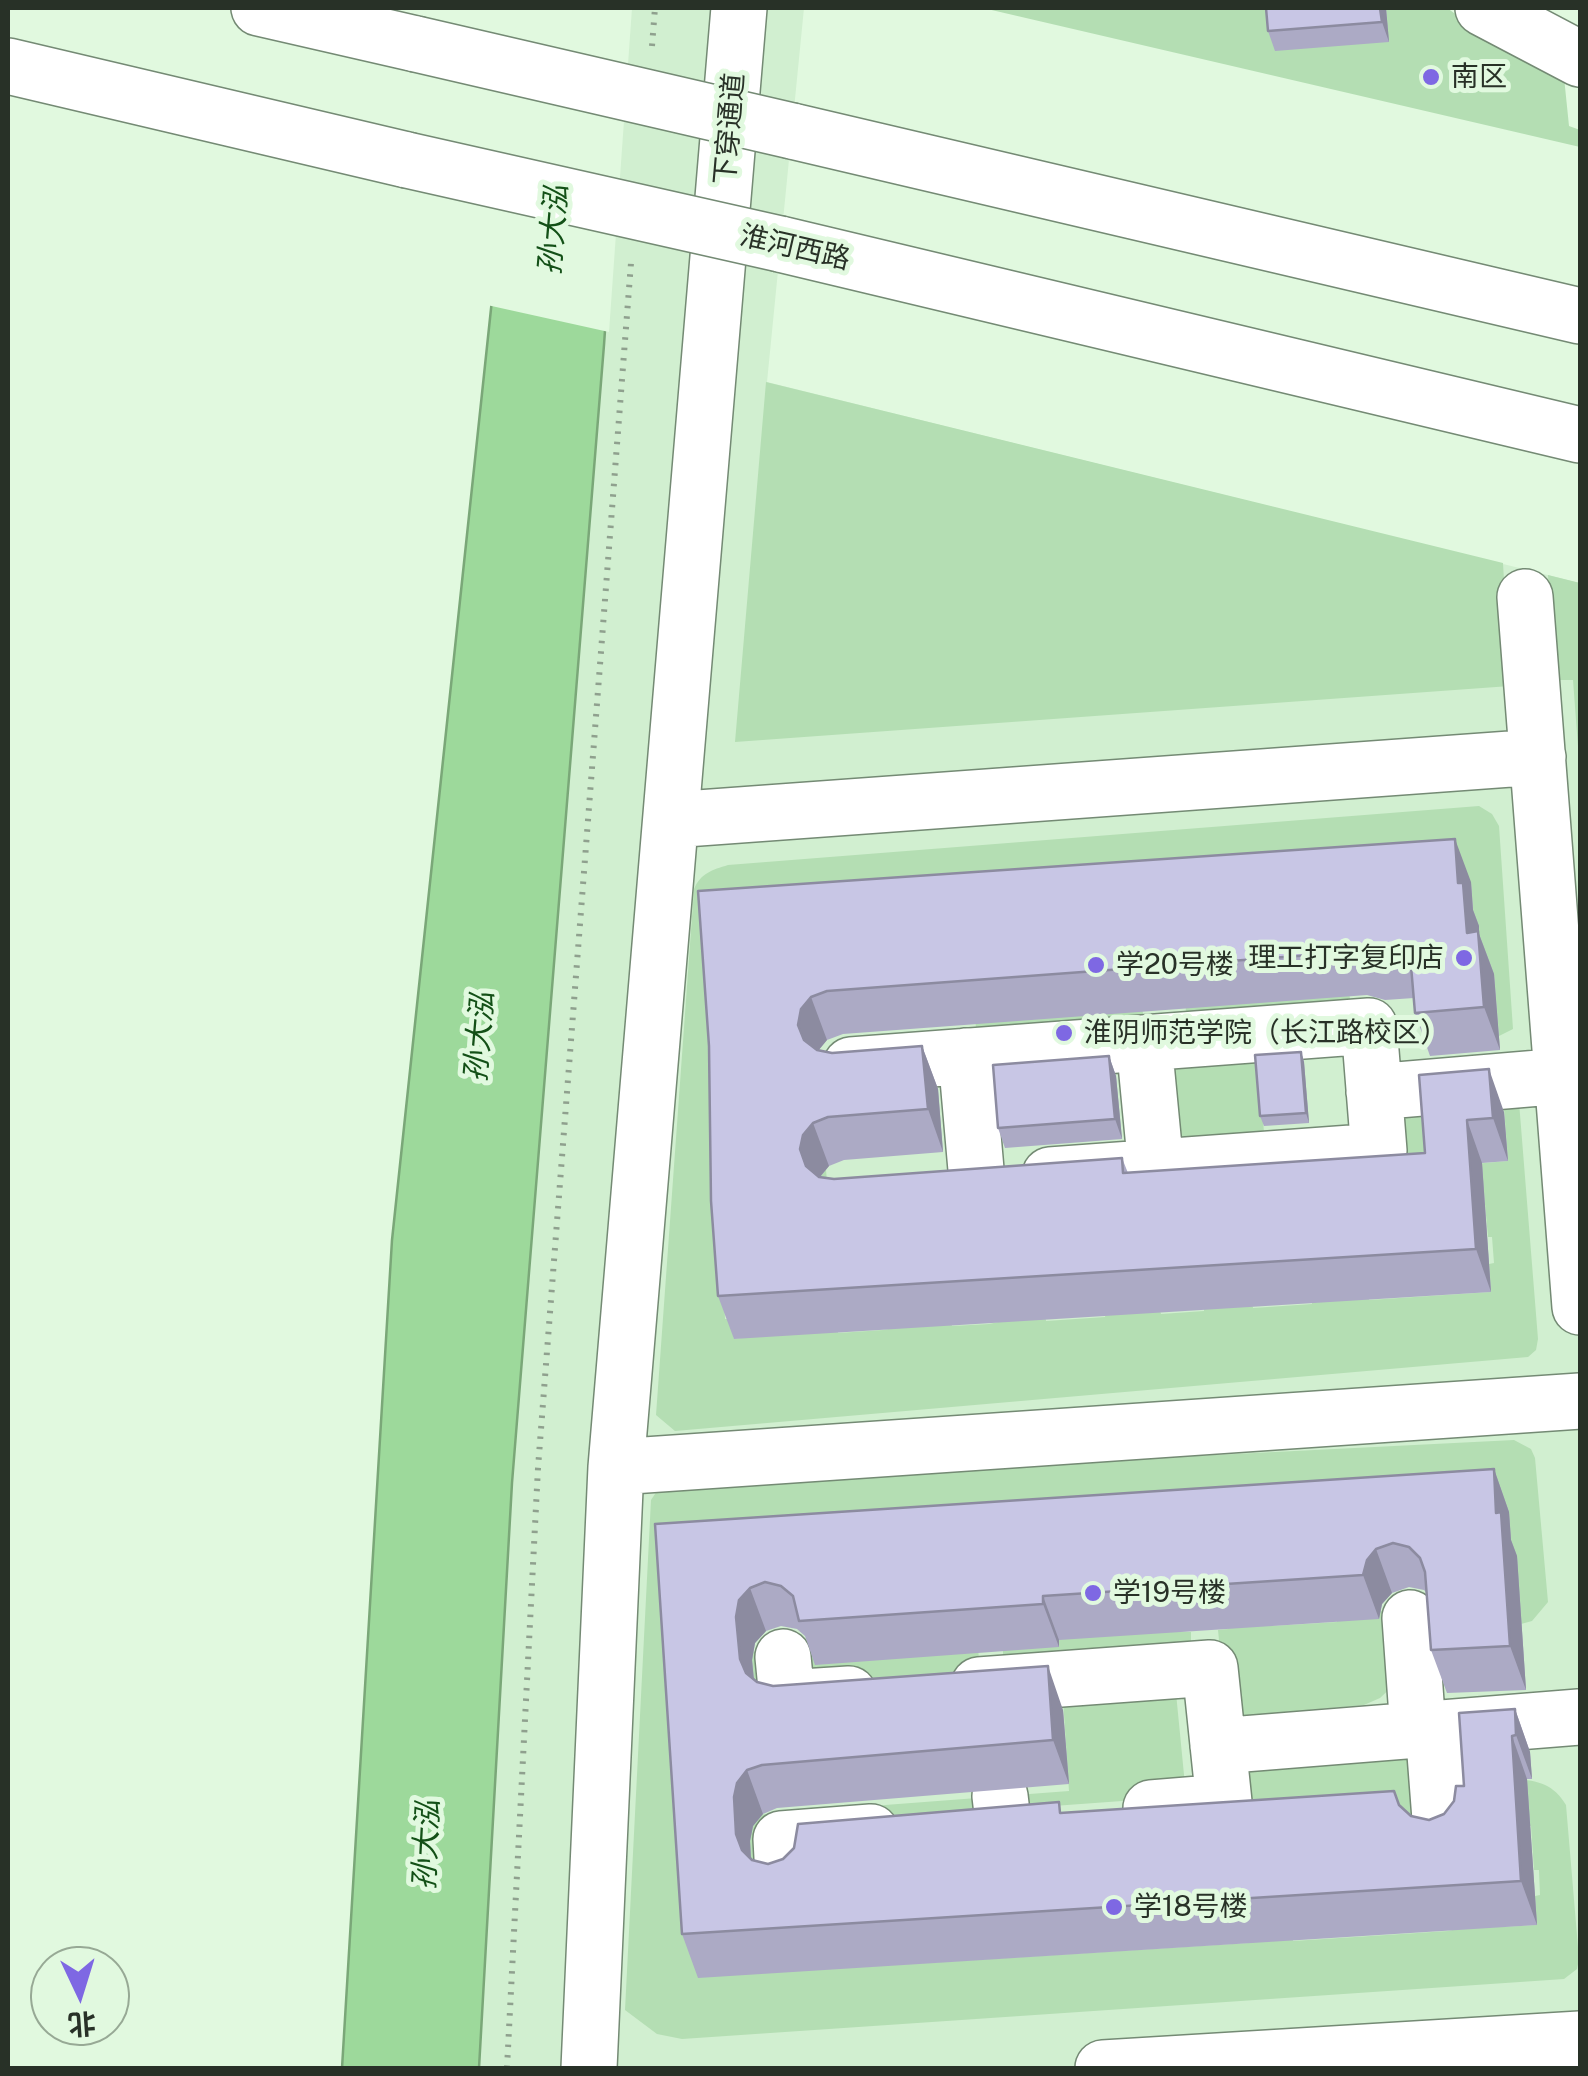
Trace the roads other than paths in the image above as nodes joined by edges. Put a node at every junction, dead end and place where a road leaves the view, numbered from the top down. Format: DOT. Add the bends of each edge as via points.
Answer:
graph roads {
  1 [pos="259,8"];
  2 [pos="740,8"];
  3 [pos="1483,8"];
  4 [pos="1580,58"];
  5 [pos="8,66"];
  6 [pos="1580,316"];
  7 [pos="1580,435"];
  8 [pos="1525,597"];
  9 [pos="1538,757"];
  10 [pos="671,820"];
  11 [pos="1144,1043"];
  12 [pos="966,1056"];
  13 [pos="846,1066"];
  14 [pos="1563,1076"];
  15 [pos="1374,1092"];
  16 [pos="1156,1168"];
  17 [pos="977,1181"];
  18 [pos="922,1185"];
  19 [pos="1580,1307"];
  20 [pos="1580,1401"];
  21 [pos="616,1467"];
  22 [pos="1410,1618"];
  23 [pos="786,1692"];
  24 [pos="1580,1717"];
  25 [pos="1425,1729"];
  26 [pos="1218,1746"];
  27 [pos="1440,1832"];
  28 [pos="795,1841"];
  29 [pos="1580,2039"];
  30 [pos="588,2068"];
  31 [pos="1103,2068"];
  1 -- 6 [label="main road, bridge"];
  2 -- 10 [label="main road, 下穿通道"];
  3 -- 4 [label="main road"];
  5 -- 7 [label="main road, 淮河西路, bridge"];
  8 -- 9 [label="main road"];
  9 -- 10 [label="main road"];
  9 -- 14 [label="main road"];
  10 -- 21 [label="main road, 下穿通道"];
  11 -- 12 [label="main road"];
  11 -- 15 [label="main road" via="1369,1026"];
  11 -- 16 [label="main road"];
  12 -- 13 [label="main road"];
  12 -- 17 [label="main road"];
  14 -- 15 [label="main road"];
  14 -- 19 [label="main road"];
  15 -- 16 [label="main road" via="1378,1151"];
  16 -- 17 [label="main road"];
  17 -- 18 [label="main road"];
  20 -- 21 [label="main road"];
  21 -- 30 [label="main road, 下穿通道"];
  22 -- 25 [label="main road"];
  23 -- 26 [label="main road" via="917,1689 1208,1650"];
  24 -- 25 [label="main road"];
  25 -- 26 [label="main road"];
  25 -- 27 [label="main road"];
  26 -- 28 [label="main road" via="1226,1824 1076,1815"];
  29 -- 31 [label="main road"];
}
